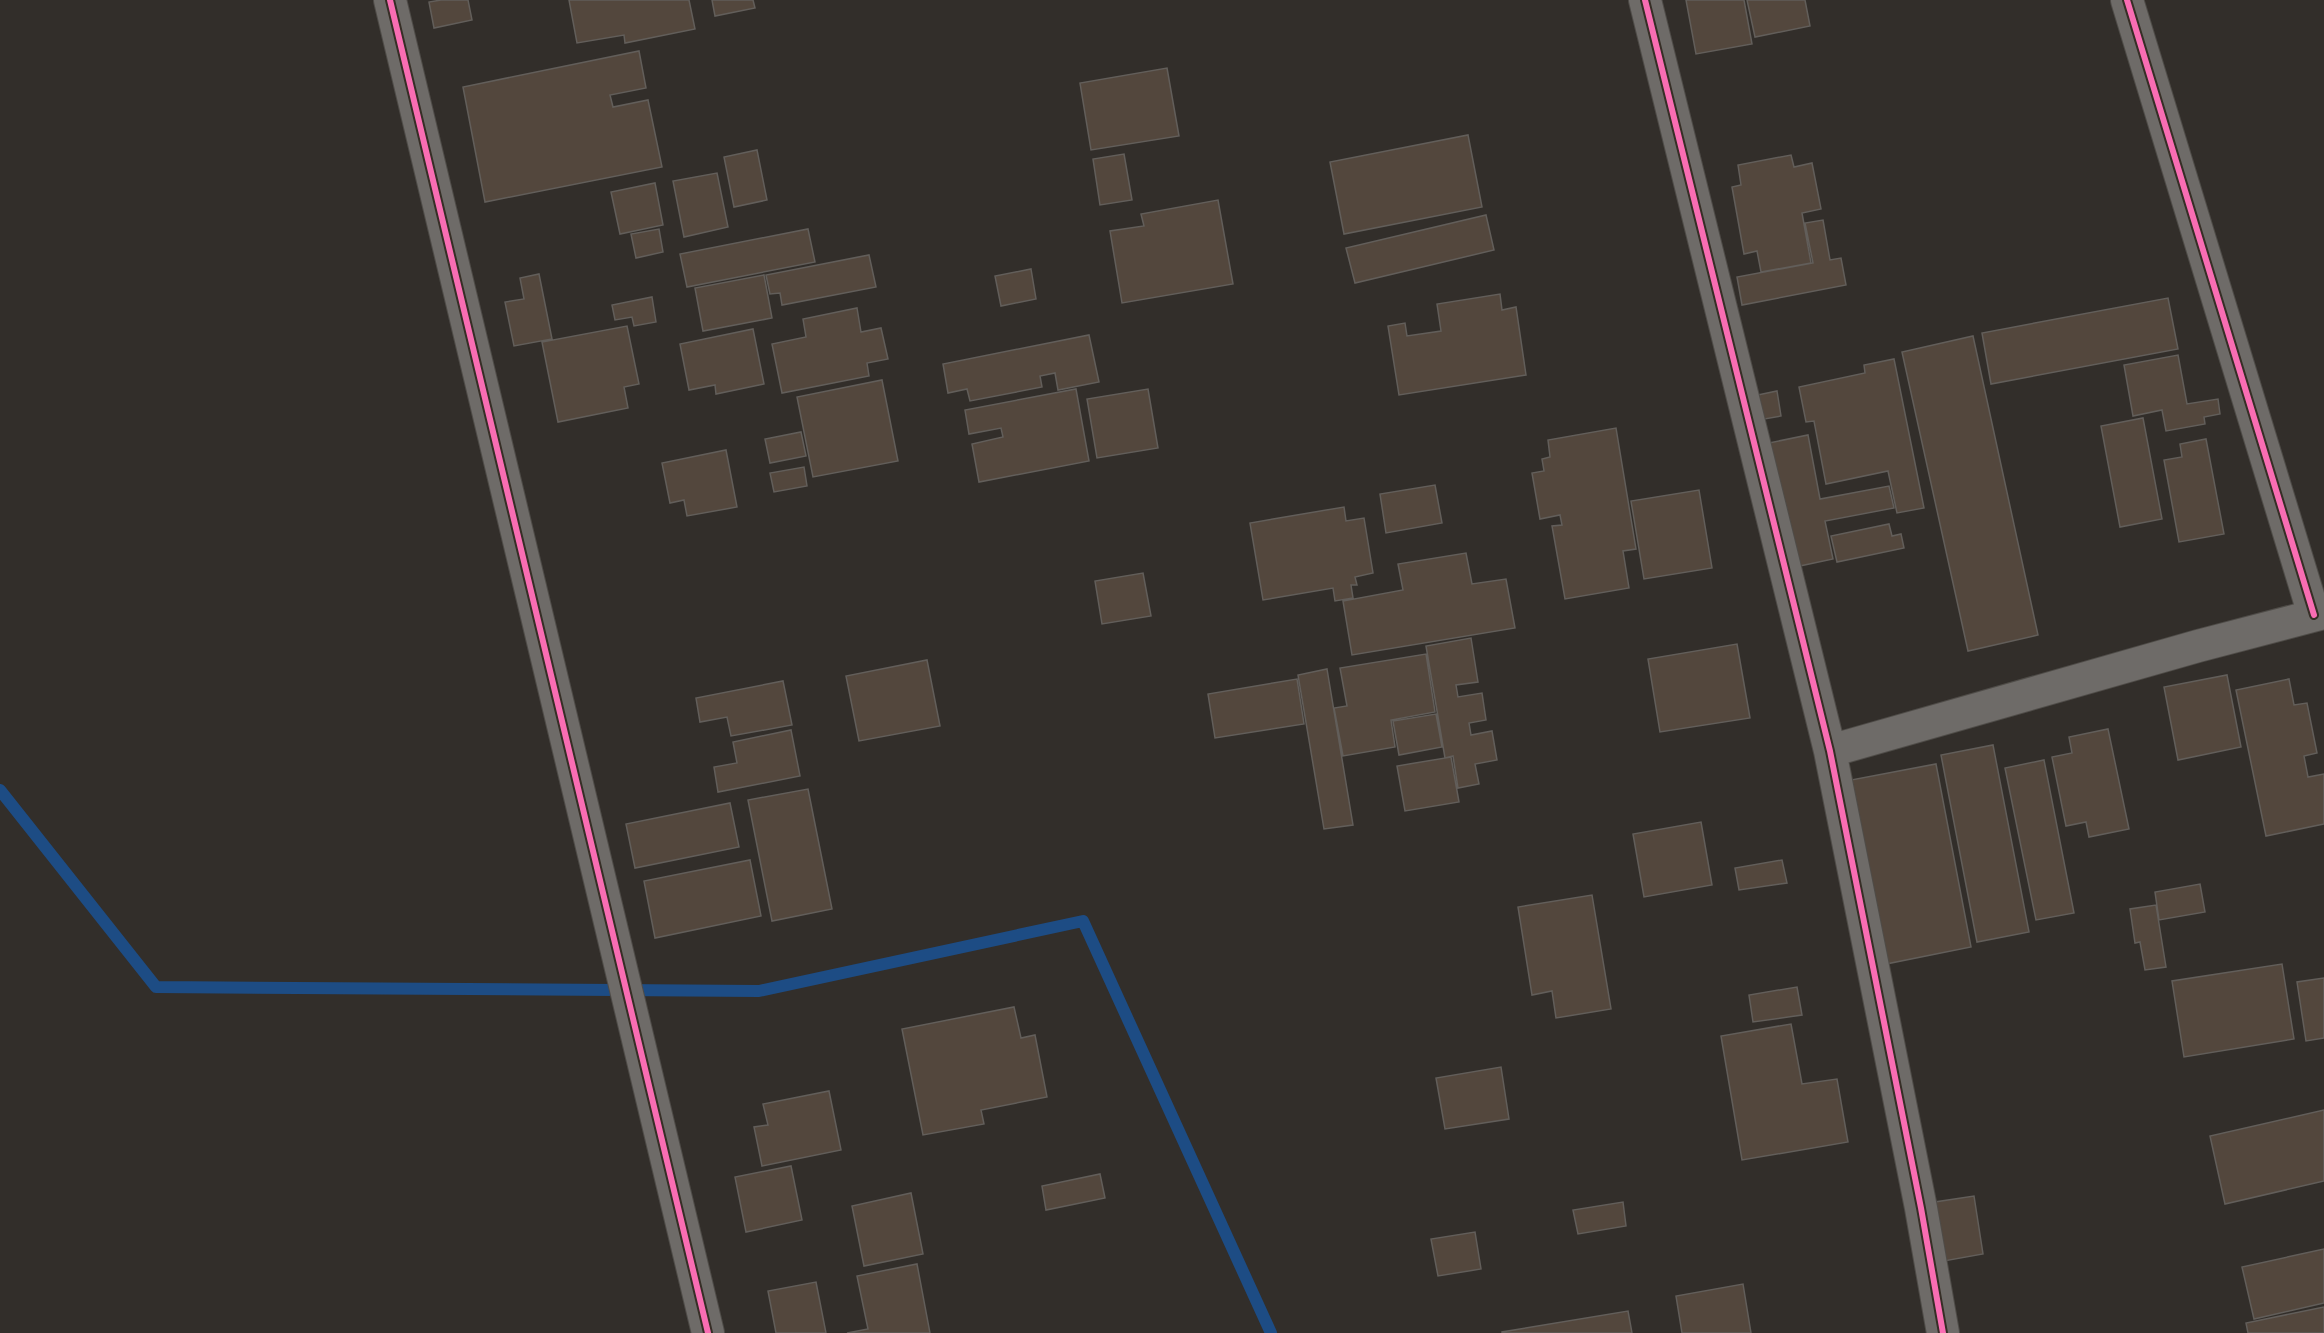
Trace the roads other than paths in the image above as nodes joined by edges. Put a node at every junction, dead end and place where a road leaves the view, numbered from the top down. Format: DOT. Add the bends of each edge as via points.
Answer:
graph roads {
  1 [pos="390,0"];
  2 [pos="1645,0"];
  3 [pos="2127,0"];
  4 [pos="2319,614"];
  5 [pos="1830,751"];
  6 [pos="708,1333"];
  7 [pos="1943,1333"];
  1 -- 6 [label="street"];
  2 -- 5 [label="street"];
  3 -- 4 [label="street"];
  4 -- 5 [label="street"];
  5 -- 7 [label="street"];
}
